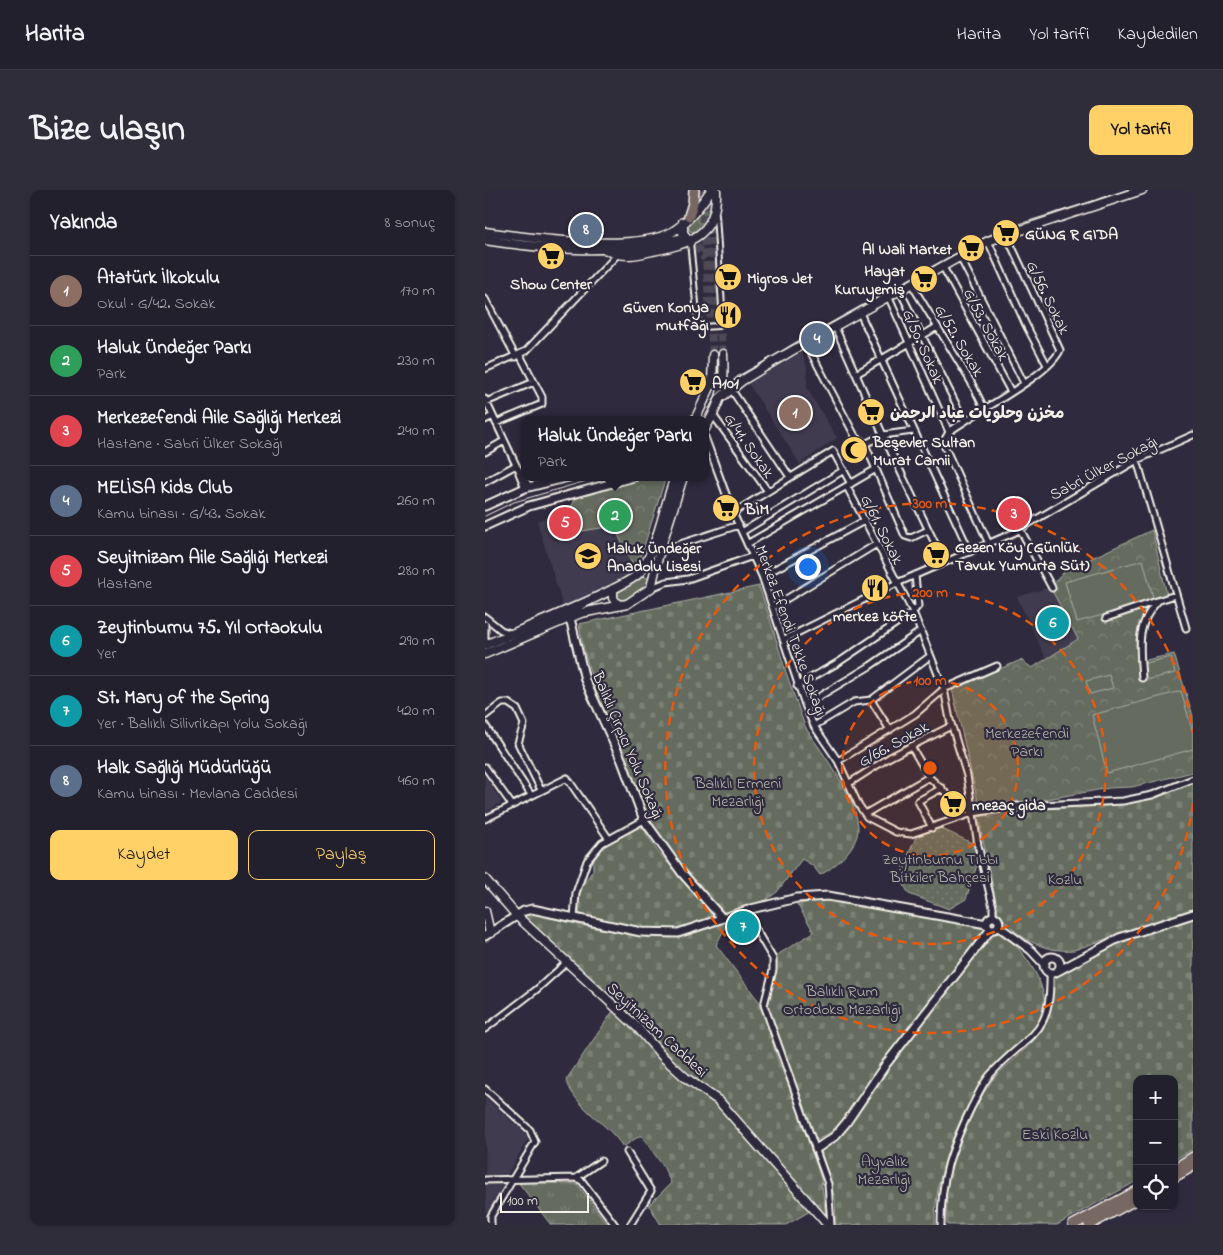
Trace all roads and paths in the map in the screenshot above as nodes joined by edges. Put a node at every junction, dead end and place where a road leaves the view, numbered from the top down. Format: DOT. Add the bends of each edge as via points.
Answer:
graph roads {
  1 [pos="694,190"];
  2 [pos="711,190"];
  3 [pos="716,190"];
  4 [pos="723,190"];
  5 [pos="1142,190"];
  6 [pos="702,203"];
  7 [pos="716,211"];
  8 [pos="686,219"];
  9 [pos="485,232"];
  10 [pos="1005,234"];
  11 [pos="679,239"];
  12 [pos="485,240"];
  13 [pos="989,241"];
  14 [pos="690,242"];
  15 [pos="605,249"];
  16 [pos="617,255"];
  17 [pos="960,257"];
  18 [pos="943,267"];
  19 [pos="912,284"];
  20 [pos="901,291"];
  21 [pos="889,298"];
  22 [pos="485,299"];
  23 [pos="860,313"];
  24 [pos="835,326"];
  25 [pos="937,327"];
  26 [pos="922,336"];
  27 [pos="806,343"];
  28 [pos="909,344"];
  29 [pos="723,354"];
  30 [pos="713,355"];
  31 [pos="518,356"];
  32 [pos="882,359"];
  33 [pos="1047,365"];
  34 [pos="485,370"];
  35 [pos="856,374"];
  36 [pos="534,382"];
  37 [pos="1024,383"];
  38 [pos="731,389"];
  39 [pos="1011,392"];
  40 [pos="722,397"];
  41 [pos="486,401"];
  42 [pos="985,410"];
  43 [pos="713,415"];
  44 [pos="493,416"];
  45 [pos="696,416"];
  46 [pos="485,420"];
  47 [pos="964,420"];
  48 [pos="709,422"];
  49 [pos="496,424"];
  50 [pos="913,431"];
  51 [pos="949,432"];
  52 [pos="1193,435"];
  53 [pos="883,436"];
  54 [pos="504,441"];
  55 [pos="865,444"];
  56 [pos="709,448"];
  57 [pos="485,452"];
  58 [pos="1137,460"];
  59 [pos="516,466"];
  60 [pos="876,469"];
  61 [pos="843,470"];
  62 [pos="521,476"];
  63 [pos="789,477"];
  64 [pos="524,481"];
  65 [pos="552,481"];
  66 [pos="620,481"];
  67 [pos="672,481"];
  68 [pos="682,481"];
  69 [pos="485,482"];
  70 [pos="849,486"];
  71 [pos="527,487"];
  72 [pos="767,490"];
  73 [pos="485,506"];
  74 [pos="733,513"];
  75 [pos="864,521"];
  76 [pos="739,525"];
  77 [pos="485,526"];
  78 [pos="1020,529"];
  79 [pos="928,530"];
  80 [pos="742,532"];
  81 [pos="747,544"];
  82 [pos="989,544"];
  83 [pos="875,545"];
  84 [pos="970,552"];
  85 [pos="659,553"];
  86 [pos="753,556"];
  87 [pos="944,562"];
  88 [pos="641,572"];
  89 [pos="655,576"];
  90 [pos="762,576"];
  91 [pos="915,576"];
  92 [pos="666,582"];
  93 [pos="897,583"];
  94 [pos="651,588"];
  95 [pos="1052,588"];
  96 [pos="613,589"];
  97 [pos="1175,595"];
  98 [pos="1158,601"];
  99 [pos="622,605"];
  100 [pos="773,607"];
  101 [pos="913,612"];
  102 [pos="485,617"];
  103 [pos="570,618"];
  104 [pos="1106,618"];
  105 [pos="485,624"];
  106 [pos="1186,628"];
  107 [pos="921,631"];
  108 [pos="511,634"];
  109 [pos="783,640"];
  110 [pos="485,645"];
  111 [pos="485,654"];
  112 [pos="930,656"];
  113 [pos="997,666"];
  114 [pos="1142,678"];
  115 [pos="797,686"];
  116 [pos="944,689"];
  117 [pos="871,700"];
  118 [pos="805,705"];
  119 [pos="485,716"];
  120 [pos="485,725"];
  121 [pos="814,726"];
  122 [pos="951,726"];
  123 [pos="890,730"];
  124 [pos="911,746"];
  125 [pos="838,761"];
  126 [pos="485,767"];
  127 [pos="929,777"];
  128 [pos="1193,780"];
  129 [pos="848,784"];
  130 [pos="942,788"];
  131 [pos="541,790"];
  132 [pos="531,795"];
  133 [pos="512,805"];
  134 [pos="973,813"];
  135 [pos="865,814"];
  136 [pos="485,820"];
  137 [pos="644,820"];
  138 [pos="932,828"];
  139 [pos="609,839"];
  140 [pos="485,879"];
  141 [pos="485,911"];
  142 [pos="745,911"];
  143 [pos="1193,914"];
  144 [pos="517,916"];
  145 [pos="993,917"];
  146 [pos="574,918"];
  147 [pos="722,918"];
  148 [pos="992,926"];
  149 [pos="487,933"];
  150 [pos="1031,950"];
  151 [pos="1082,956"];
  152 [pos="1055,958"];
  153 [pos="566,962"];
  154 [pos="1045,965"];
  155 [pos="1054,972"];
  156 [pos="485,1029"];
  157 [pos="485,1089"];
  158 [pos="815,1149"];
  159 [pos="627,1152"];
  160 [pos="1193,1158"];
  161 [pos="601,1161"];
  162 [pos="1193,1166"];
  163 [pos="1178,1167"];
  164 [pos="1178,1175"];
  165 [pos="514,1178"];
  166 [pos="575,1178"];
  167 [pos="485,1180"];
  168 [pos="1133,1193"];
  169 [pos="1133,1201"];
  170 [pos="491,1225"];
  171 [pos="615,1225"];
  172 [pos="630,1225"];
  173 [pos="830,1225"];
  174 [pos="941,1225"];
  175 [pos="1073,1225"];
  176 [pos="1089,1225"];
  1 -- 8 [label="main road"];
  2 -- 6 [label="main road"];
  3 -- 7 [label="main road"];
  4 -- 7 [label="main road"];
  5 -- 10 [label="main road"];
  6 -- 7 [label="main road" via="711,204"];
  6 -- 8 [label="main road"];
  7 -- 14 [label="main road"];
  7 -- 14 [label="street" via="723,322 719,326 702,327 698,324"];
  8 -- 9 [label="main road" via="671,232 634,241 558,240"];
  8 -- 14 [label="main road" via="683,233"];
  10 -- 13 [label="main road"];
  10 -- 33 [label="street, G/56. Sokak" via="1061,350"];
  11 -- 15 [label="main road" via="654,245"];
  12 -- 15 [label="main road"];
  13 -- 17 [label="main road"];
  13 -- 33 [label="street"];
  14 -- 16 [label="main road"];
  15 -- 16 [label="main road"];
  16 -- 31 [label="street"];
  17 -- 18 [label="main road"];
  17 -- 37 [label="street"];
  18 -- 19 [label="main road"];
  18 -- 39 [label="street, G/53. Sokak"];
  19 -- 20 [label="main road"];
  19 -- 25 [label="street, G/52. Sokak"];
  20 -- 21 [label="main road"];
  20 -- 26 [label="street"];
  21 -- 23 [label="main road"];
  21 -- 28 [label="street, G/50. Sokak"];
  22 -- 31 [label="street"];
  23 -- 24 [label="main road"];
  23 -- 32 [label="street"];
  24 -- 27 [label="main road"];
  24 -- 35 [label="street"];
  25 -- 26 [label="street"];
  25 -- 42 [label="street, G/52. Sokak"];
  26 -- 28 [label="street"];
  26 -- 47 [label="street"];
  27 -- 38 [label="main road"];
  27 -- 55 [label="street" via="855,436"];
  28 -- 32 [label="street"];
  28 -- 51 [label="street, G/50. Sokak"];
  29 -- 40 [label="main road"];
  30 -- 45 [label="main road" via="712,383"];
  31 -- 34 [label="street"];
  31 -- 36 [label="street"];
  32 -- 35 [label="street"];
  32 -- 50 [label="street"];
  33 -- 37 [label="street, G/56. Sokak"];
  35 -- 53 [label="street"];
  36 -- 41 [label="street"];
  36 -- 49 [label="street" via="542,397 541,404"];
  37 -- 39 [label="street, G/56. Sokak"];
  38 -- 40 [label="main road"];
  38 -- 63 [label="street"];
  39 -- 42 [label="street, G/56. Sokak"];
  40 -- 43 [label="main road"];
  41 -- 44 [label="street"];
  42 -- 47 [label="street, G/56. Sokak"];
  43 -- 48 [label="main road"];
  43 -- 72 [label="street, G/41. Sokak"];
  44 -- 46 [label="street"];
  44 -- 49 [label="street"];
  47 -- 51 [label="street, G/56. Sokak"];
  49 -- 54 [label="street"];
  50 -- 53 [label="street"];
  50 -- 84 [label="street"];
  51 -- 82 [label="street" via="943,443"];
  52 -- 58 [label="street, Sabri Ülker Sokağı"];
  53 -- 55 [label="street"];
  53 -- 79 [label="street"];
  54 -- 57 [label="street"];
  54 -- 59 [label="street"];
  55 -- 60 [label="street"];
  56 -- 74 [label="street, Merkez Efendi Tekke Sokağı"];
  58 -- 78 [label="street, Sabri Ülker Sokağı"];
  58 -- 97 [label="street"];
  59 -- 62 [label="street"];
  59 -- 69 [label="street"];
  60 -- 70 [label="street"];
  60 -- 79 [label="street" via="905,536 911,538"];
  61 -- 63 [label="street, G/61. Sokak" via="833,451"];
  61 -- 70 [label="street, G/61. Sokak"];
  61 -- 80 [label="street"];
  63 -- 72 [label="street"];
  64 -- 71 [label="street"];
  65 -- 71 [label="street"];
  66 -- 77 [label="street" via="529,506"];
  67 -- 88 [label="main road"];
  68 -- 85 [label="main road"];
  70 -- 75 [label="street, G/61. Sokak"];
  70 -- 81 [label="street"];
  71 -- 73 [label="street"];
  72 -- 74 [label="street"];
  74 -- 76 [label="street, Merkez Efendi Tekke Sokağı"];
  75 -- 83 [label="street, G/61. Sokak"];
  75 -- 90 [label="street"];
  76 -- 80 [label="street, Merkez Efendi Tekke Sokağı"];
  76 -- 85 [label="street"];
  78 -- 82 [label="street, Sabri Ülker Sokağı"];
  78 -- 95 [label="street"];
  79 -- 87 [label="street"];
  80 -- 81 [label="street, Merkez Efendi Tekke Sokağı"];
  81 -- 86 [label="street, Merkez Efendi Tekke Sokağı"];
  82 -- 84 [label="street, Sabri Ülker Sokağı"];
  83 -- 93 [label="street, G/61. Sokak"];
  83 -- 100 [label="street"];
  84 -- 87 [label="street, Sabri Ülker Sokağı"];
  85 -- 89 [label="main road"];
  86 -- 90 [label="street, Merkez Efendi Tekke Sokağı"];
  86 -- 92 [label="street" via="688,579"];
  87 -- 91 [label="street, Sabri Ülker Sokağı"];
  88 -- 89 [label="main road"];
  88 -- 96 [label="main road" via="633,580"];
  89 -- 92 [label="street"];
  89 -- 94 [label="main road"];
  90 -- 100 [label="street, Merkez Efendi Tekke Sokağı"];
  91 -- 93 [label="street, Sabri Ülker Sokağı"];
  91 -- 101 [label="street" via="918,606"];
  92 -- 94 [label="street"];
  93 -- 101 [label="street, G/61. Sokak"];
  93 -- 109 [label="street, Sabri Ülker Sokağı"];
  94 -- 99 [label="main road"];
  96 -- 99 [label="main road" via="615,602"];
  96 -- 108 [label="main road"];
  97 -- 98 [label="street"];
  97 -- 106 [label="street"];
  98 -- 104 [label="street"];
  98 -- 114 [label="street" via="1146,614 1140,638"];
  99 -- 103 [label="main road"];
  100 -- 109 [label="street, Merkez Efendi Tekke Sokağı"];
  101 -- 107 [label="street, G/61. Sokak"];
  101 -- 115 [label="street"];
  102 -- 108 [label="street"];
  103 -- 111 [label="main road"];
  103 -- 137 [label="street, Balıklı Çırpıcı Yolu Sokağı" via="585,680 622,761"];
  105 -- 110 [label="street"];
  107 -- 112 [label="street, G/61. Sokak"];
  107 -- 118 [label="street"];
  108 -- 110 [label="main road"];
  109 -- 115 [label="street, Merkez Efendi Tekke Sokağı"];
  112 -- 116 [label="street, G/61. Sokak"];
  112 -- 117 [label="street"];
  113 -- 116 [label="street"];
  115 -- 118 [label="street, Merkez Efendi Tekke Sokağı"];
  116 -- 122 [label="street, G/61. Sokak"];
  116 -- 123 [label="street"];
  117 -- 121 [label="street" via="854,702"];
  117 -- 123 [label="street"];
  118 -- 121 [label="street, Merkez Efendi Tekke Sokağı"];
  119 -- 131 [label="street" via="502,703 517,709 524,724 518,743"];
  120 -- 132 [label="street"];
  121 -- 125 [label="street, Merkez Efendi Tekke Sokağı"];
  122 -- 124 [label="street, G/66. Sokak"];
  122 -- 134 [label="street, G/61. Sokak" via="967,776"];
  123 -- 125 [label="street"];
  124 -- 127 [label="street"];
  124 -- 129 [label="street, G/66. Sokak"];
  125 -- 129 [label="street, Merkez Efendi Tekke Sokağı"];
  126 -- 133 [label="street"];
  127 -- 130 [label="street"];
  127 -- 135 [label="street"];
  128 -- 134 [label="street" via="1151,795 1123,800 1018,806"];
  129 -- 135 [label="street, Merkez Efendi Tekke Sokağı"];
  130 -- 134 [label="street"];
  130 -- 138 [label="street" via="918,801"];
  131 -- 132 [label="street"];
  131 -- 139 [label="street" via="567,778"];
  132 -- 133 [label="street"];
  133 -- 136 [label="street"];
  134 -- 138 [label="street"];
  134 -- 145 [label="street, G/61. Sokak"];
  135 -- 138 [label="street" via="897,832 911,834"];
  137 -- 139 [label="street"];
  137 -- 147 [label="street, Balıklı Çırpıcı Yolu Sokağı" via="682,873"];
  139 -- 146 [label="street" via="601,843 587,860 575,893"];
  140 -- 144 [label="main road, Seyitnizam Caddesi"];
  141 -- 149 [label="main road"];
  142 -- 147 [label="street"];
  142 -- 148 [label="street" via="797,898 827,896"];
  142 -- 158 [label="street" via="773,959 764,1005"];
  143 -- 151 [label="street" via="1119,938"];
  144 -- 146 [label="street" via="532,909"];
  144 -- 149 [label="street"];
  144 -- 153 [label="main road, Seyitnizam Caddesi"];
  145 -- 148 [label="street" via="998,921"];
  146 -- 147 [label="street" via="641,932 678,933"];
  148 -- 150 [label="street"];
  148 -- 158 [label="street" via="886,1064 846,1123 835,1136"];
  150 -- 152 [label="street"];
  150 -- 154 [label="street"];
  151 -- 152 [label="street"];
  151 -- 155 [label="street"];
  152 -- 154 [label="street" via="1048,959"];
  152 -- 155 [label="street" via="1060,966"];
  153 -- 156 [label="street" via="537,990"];
  153 -- 173 [label="main road, Seyitnizam Caddesi" via="637,1027 663,1057 726,1108"];
  154 -- 155 [label="street"];
  155 -- 174 [label="street" via="1045,1020 1035,1034 989,1076 959,1134 945,1168"];
  157 -- 165 [label="street" via="529,1130 535,1142"];
  158 -- 173 [label="street" via="828,1184"];
  159 -- 172 [label="street" via="651,1191"];
  160 -- 163 [label="main road"];
  161 -- 166 [label="street"];
  162 -- 164 [label="main road"];
  165 -- 166 [label="street"];
  165 -- 167 [label="street"];
  165 -- 170 [label="street" via="491,1216"];
  166 -- 171 [label="street" via="582,1181"];
  168 -- 175 [label="main road"];
  169 -- 176 [label="main road"];
}
